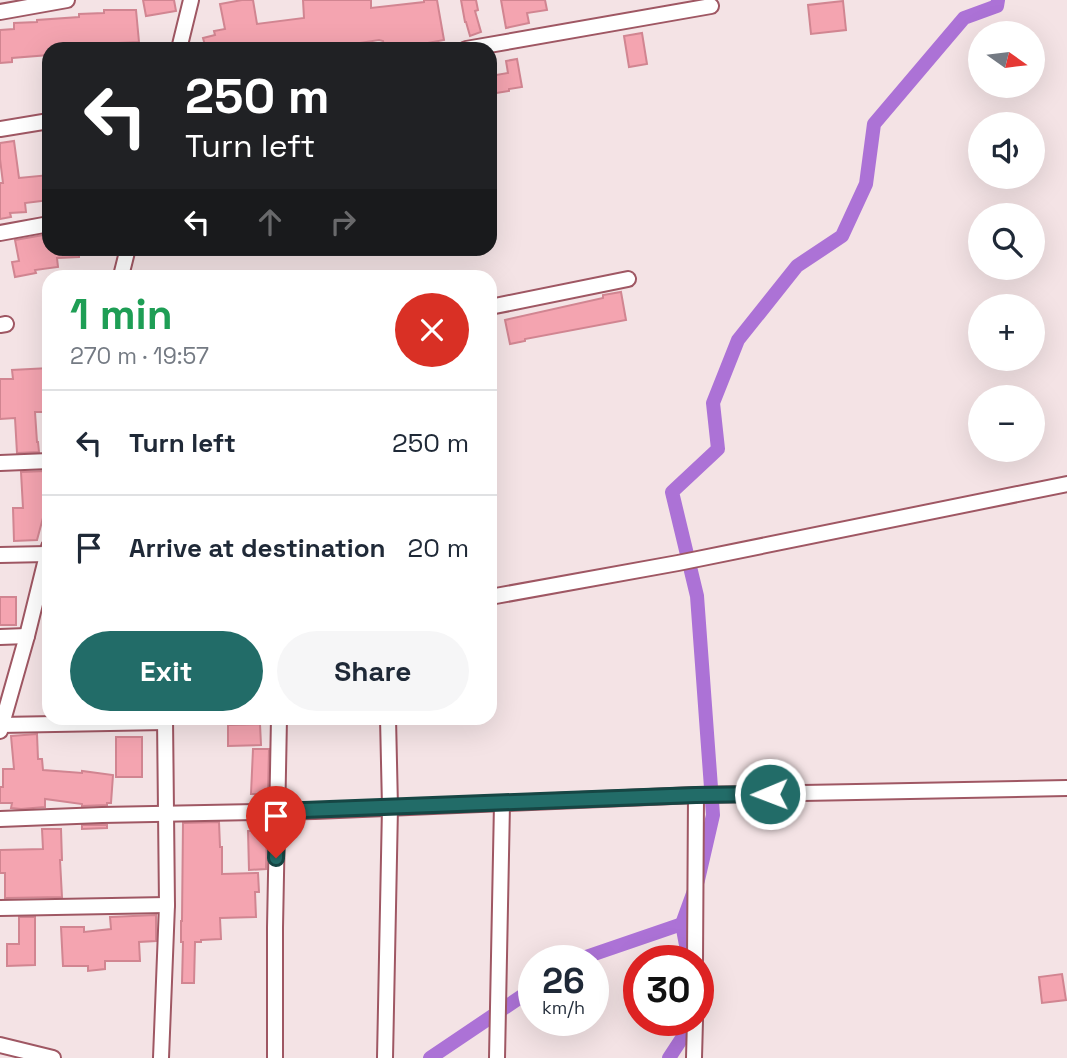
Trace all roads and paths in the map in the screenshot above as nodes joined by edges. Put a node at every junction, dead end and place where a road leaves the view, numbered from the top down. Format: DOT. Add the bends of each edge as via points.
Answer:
graph roads {
  1 [pos="67,0"];
  2 [pos="191,0"];
  3 [pos="711,6"];
  4 [pos="0,12"];
  5 [pos="181,42"];
  6 [pos="497,44"];
  7 [pos="42,122"];
  8 [pos="0,130"];
  9 [pos="42,225"];
  10 [pos="0,233"];
  11 [pos="628,279"];
  12 [pos="497,306"];
  13 [pos="42,461"];
  14 [pos="0,463"];
  15 [pos="1067,484"];
  16 [pos="42,551"];
  17 [pos="0,555"];
  18 [pos="42,575"];
  19 [pos="497,596"];
  20 [pos="27,636"];
  21 [pos="0,637"];
  22 [pos="48,725"];
  23 [pos="165,725"];
  24 [pos="279,725"];
  25 [pos="388,725"];
  26 [pos="1,727"];
  27 [pos="1067,788"];
  28 [pos="696,795"];
  29 [pos="502,804"];
  30 [pos="390,807"];
  31 [pos="278,811"];
  32 [pos="167,814"];
  33 [pos="0,819"];
  34 [pos="167,905"];
  35 [pos="0,908"];
  36 [pos="695,945"];
  37 [pos="695,1036"];
  38 [pos="0,1045"];
  39 [pos="52,1058"];
  40 [pos="161,1058"];
  41 [pos="275,1058"];
  42 [pos="385,1058"];
  43 [pos="497,1058"];
  44 [pos="694,1058"];
  1 -- 4 [label="street"];
  2 -- 5 [label="street"];
  3 -- 6 [label="street"];
  7 -- 8 [label="street"];
  9 -- 10 [label="street"];
  11 -- 12 [label="street"];
  13 -- 14 [label="street"];
  15 -- 19 [label="street"];
  16 -- 17 [label="street"];
  18 -- 20 [label="street"];
  20 -- 21 [label="street"];
  20 -- 26 [label="street"];
  22 -- 26 [label="street"];
  23 -- 32 [label="street"];
  24 -- 31 [label="street"];
  25 -- 30 [label="street"];
  27 -- 28 [label="street"];
  28 -- 29 [label="street"];
  28 -- 36 [label="street"];
  29 -- 30 [label="street"];
  29 -- 43 [label="street"];
  30 -- 31 [label="street"];
  30 -- 42 [label="street"];
  31 -- 32 [label="street"];
  31 -- 41 [label="street"];
  32 -- 33 [label="street"];
  32 -- 34 [label="street"];
  34 -- 35 [label="street"];
  34 -- 40 [label="street"];
  37 -- 44 [label="street"];
  38 -- 39 [label="street"];
}
